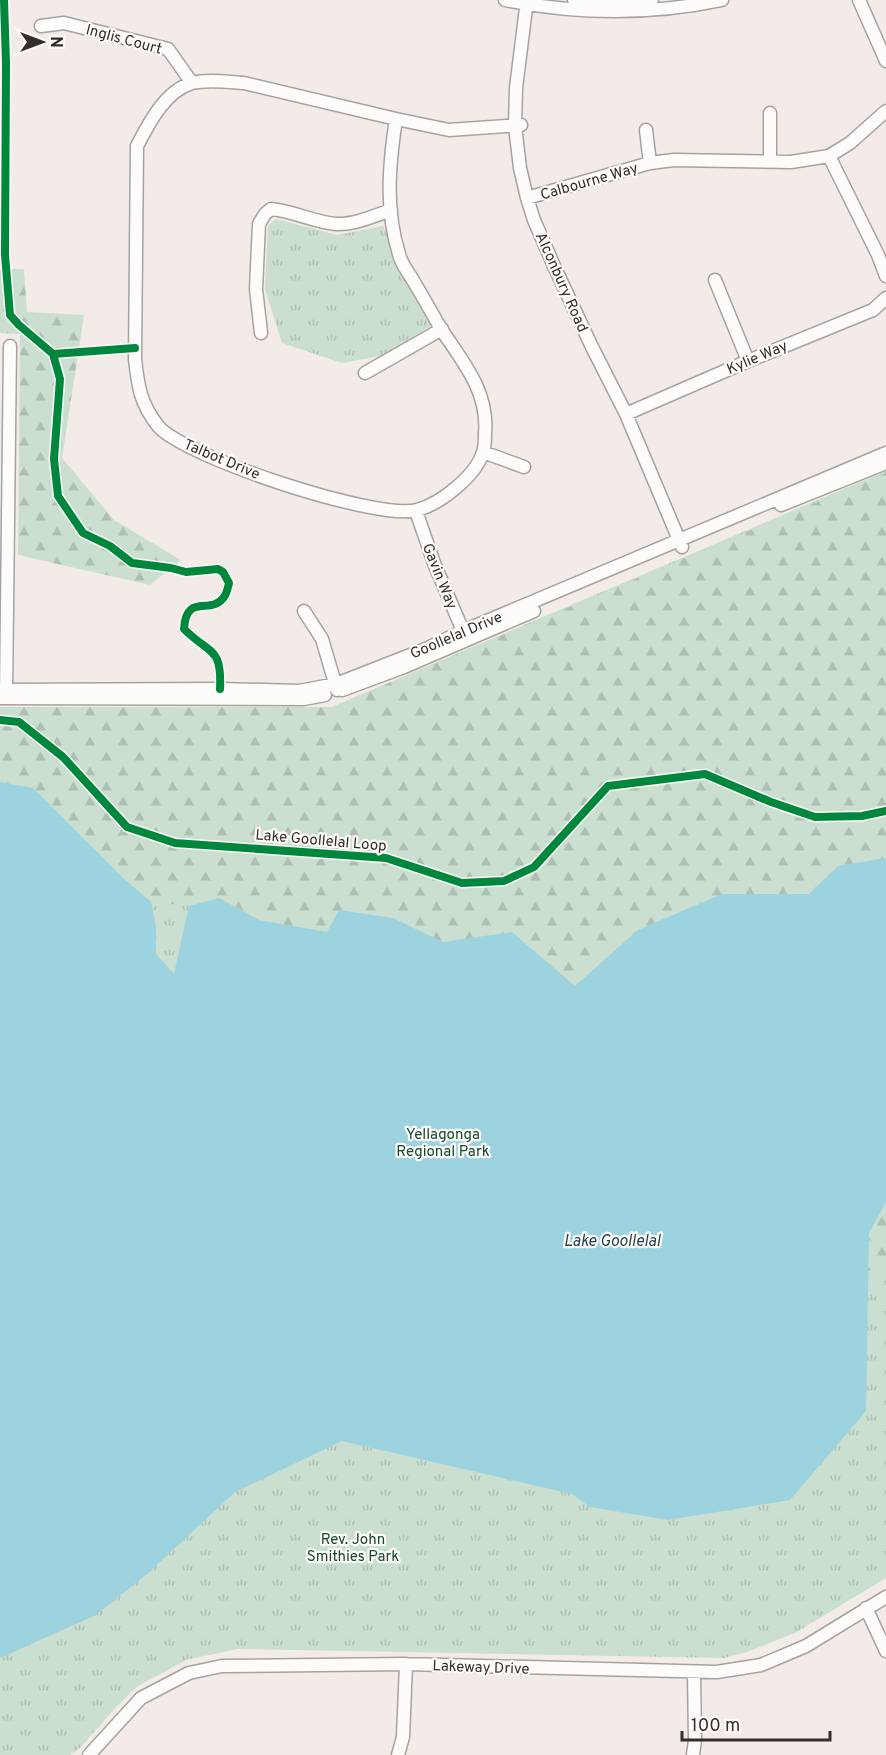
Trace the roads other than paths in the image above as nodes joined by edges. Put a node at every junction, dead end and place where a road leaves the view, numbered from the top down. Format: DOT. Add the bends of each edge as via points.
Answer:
graph roads {
  1 [pos="505,0"];
  2 [pos="574,0"];
  3 [pos="652,0"];
  4 [pos="722,0"];
  5 [pos="859,0"];
  6 [pos="530,2"];
  7 [pos="41,26"];
  8 [pos="886,61"];
  9 [pos="192,83"];
  10 [pos="886,111"];
  11 [pos="770,113"];
  12 [pos="396,119"];
  13 [pos="518,125"];
  14 [pos="646,130"];
  15 [pos="829,156"];
  16 [pos="770,161"];
  17 [pos="650,163"];
  18 [pos="530,198"];
  19 [pos="391,210"];
  20 [pos="886,276"];
  21 [pos="715,280"];
  22 [pos="886,298"];
  23 [pos="442,329"];
  24 [pos="261,333"];
  25 [pos="10,346"];
  26 [pos="748,361"];
  27 [pos="365,373"];
  28 [pos="629,413"];
  29 [pos="483,452"];
  30 [pos="886,453"];
  31 [pos="886,463"];
  32 [pos="524,467"];
  33 [pos="416,511"];
  34 [pos="684,541"];
  35 [pos="304,611"];
  36 [pos="465,636"];
  37 [pos="337,688"];
  38 [pos="3,694"];
  39 [pos="886,1597"];
  40 [pos="866,1608"];
  41 [pos="886,1652"];
  42 [pos="406,1664"];
  43 [pos="694,1673"];
  44 [pos="89,1755"];
  45 [pos="398,1755"];
  46 [pos="693,1755"];
  1 -- 6 [label="street"];
  2 -- 3 [label="street"];
  4 -- 6 [label="street" via="597,11 565,10"];
  5 -- 8 [label="street"];
  6 -- 13 [label="street, Alconbury Road"];
  7 -- 9 [label="street, Inglis Court" via="64,23 168,48"];
  9 -- 12 [label="street" via="244,83"];
  9 -- 33 [label="street, Talbot Drive" via="154,114 137,146 135,358 138,390 147,409 172,438 244,472 385,511"];
  10 -- 15 [label="street, Calbourne Way"];
  11 -- 16 [label="street"];
  12 -- 13 [label="street" via="449,130"];
  12 -- 19 [label="street, Talbot Drive" via="391,154"];
  13 -- 18 [label="street, Alconbury Road" via="520,168"];
  14 -- 17 [label="street, Calbourne Way"];
  15 -- 16 [label="street, Calbourne Way"];
  15 -- 20 [label="street"];
  16 -- 17 [label="street, Calbourne Way"];
  17 -- 18 [label="street, Calbourne Way"];
  18 -- 28 [label="street, Alconbury Road" via="534,220 554,266"];
  19 -- 23 [label="street, Talbot Drive" via="399,256"];
  19 -- 24 [label="street" via="336,224 284,210 272,209 265,214 260,224 256,289"];
  21 -- 26 [label="street"];
  22 -- 26 [label="street, Kylie Way" via="873,310"];
  23 -- 27 [label="street"];
  23 -- 29 [label="street, Talbot Drive" via="482,396 486,412"];
  25 -- 38 [label="street"];
  26 -- 28 [label="street, Kylie Way"];
  28 -- 34 [label="street, Alconbury Road"];
  29 -- 32 [label="street"];
  29 -- 33 [label="street, Talbot Drive" via="461,484"];
  30 -- 34 [label="street, Goollelal Drive"];
  31 -- 34 [label="street, Goollelal Drive"];
  33 -- 36 [label="street, Gavin Way"];
  34 -- 36 [label="street, Goollelal Drive"];
  35 -- 37 [label="street" via="322,639"];
  36 -- 37 [label="street, Goollelal Drive"];
  37 -- 38 [label="street, Goollelal Drive"];
  39 -- 40 [label="street, Lakeway Drive"];
  40 -- 41 [label="street"];
  40 -- 43 [label="street, Lakeway Drive" via="806,1646 762,1665"];
  42 -- 43 [label="street, Lakeway Drive"];
  42 -- 44 [label="street, Lakeway Drive" via="222,1666 189,1673 141,1698"];
  42 -- 45 [label="street" via="403,1737"];
  43 -- 46 [label="street"];
}
